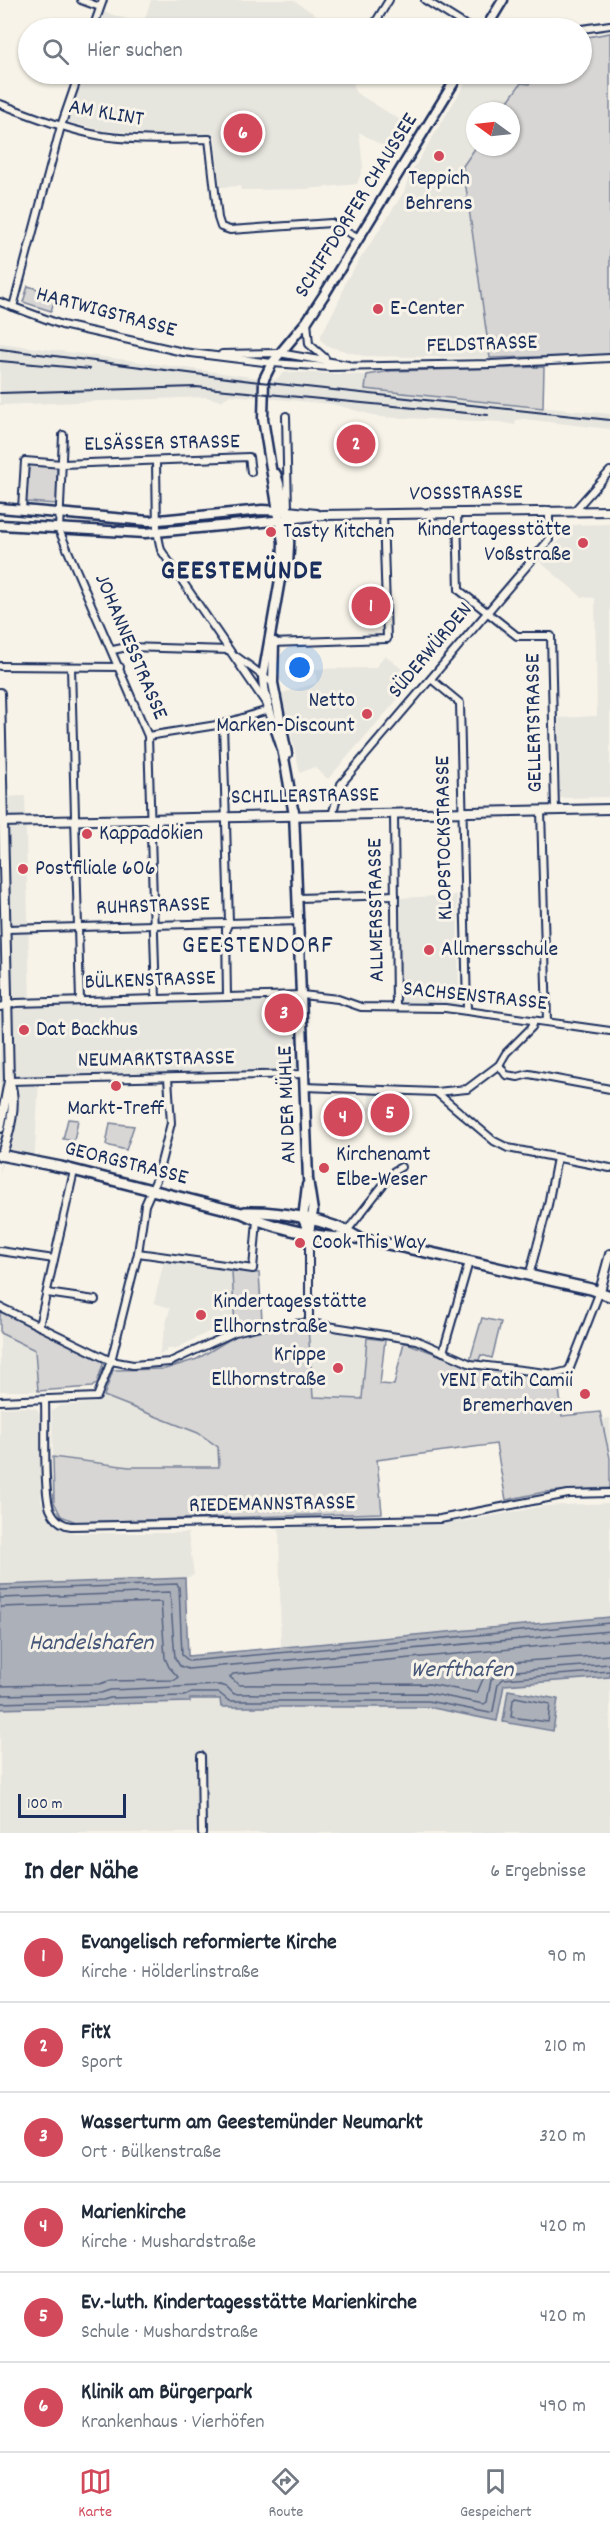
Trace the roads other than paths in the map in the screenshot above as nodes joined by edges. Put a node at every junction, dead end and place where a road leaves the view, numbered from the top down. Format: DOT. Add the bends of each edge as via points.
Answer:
graph roads {
  1 [pos="81,0"];
  2 [pos="103,0"];
  3 [pos="389,0"];
  4 [pos="425,0"];
  5 [pos="503,0"];
  6 [pos="100,7"];
  7 [pos="96,18"];
  8 [pos="378,18"];
  9 [pos="454,18"];
  10 [pos="492,18"];
  11 [pos="610,25"];
  12 [pos="592,28"];
  13 [pos="76,84"];
  14 [pos="453,84"];
  15 [pos="0,104"];
  16 [pos="62,126"];
  17 [pos="359,238"];
  18 [pos="0,302"];
  19 [pos="13,307"];
  20 [pos="307,321"];
  21 [pos="279,353"];
  22 [pos="204,355"];
  23 [pos="610,358"];
  24 [pos="328,360"];
  25 [pos="272,363"];
  26 [pos="355,366"];
  27 [pos="286,416"];
  28 [pos="63,435"];
  29 [pos="156,462"];
  30 [pos="62,464"];
  31 [pos="610,471"];
  32 [pos="251,472"];
  33 [pos="0,508"];
  34 [pos="22,509"];
  35 [pos="549,510"];
  36 [pos="575,510"];
  37 [pos="610,511"];
  38 [pos="457,512"];
  39 [pos="61,513"];
  40 [pos="383,514"];
  41 [pos="284,515"];
  42 [pos="156,521"];
  43 [pos="0,525"];
  44 [pos="59,530"];
  45 [pos="156,531"];
  46 [pos="488,612"];
  47 [pos="271,643"];
  48 [pos="112,650"];
  49 [pos="231,651"];
  50 [pos="0,666"];
  51 [pos="71,667"];
  52 [pos="120,667"];
  53 [pos="263,676"];
  54 [pos="431,679"];
  55 [pos="273,683"];
  56 [pos="0,693"];
  57 [pos="267,706"];
  58 [pos="223,724"];
  59 [pos="148,736"];
  60 [pos="610,809"];
  61 [pos="555,810"];
  62 [pos="541,811"];
  63 [pos="463,812"];
  64 [pos="394,813"];
  65 [pos="332,814"];
  66 [pos="294,815"];
  67 [pos="226,817"];
  68 [pos="150,819"];
  69 [pos="75,820"];
  70 [pos="2,822"];
  71 [pos="395,895"];
  72 [pos="299,898"];
  73 [pos="300,921"];
  74 [pos="229,922"];
  75 [pos="154,925"];
  76 [pos="78,927"];
  77 [pos="7,929"];
  78 [pos="302,995"];
  79 [pos="227,997"];
  80 [pos="156,999"];
  81 [pos="80,1001"];
  82 [pos="4,1006"];
  83 [pos="396,1006"];
  84 [pos="466,1010"];
  85 [pos="534,1021"];
  86 [pos="547,1021"];
  87 [pos="610,1031"];
  88 [pos="499,1065"];
  89 [pos="305,1074"];
  90 [pos="168,1078"];
  91 [pos="9,1081"];
  92 [pos="305,1087"];
  93 [pos="610,1089"];
  94 [pos="436,1092"];
  95 [pos="0,1128"];
  96 [pos="0,1154"];
  97 [pos="557,1158"];
  98 [pos="0,1160"];
  99 [pos="400,1167"];
  100 [pos="610,1168"];
  101 [pos="74,1171"];
  102 [pos="152,1191"];
  103 [pos="242,1213"];
  104 [pos="257,1220"];
  105 [pos="308,1220"];
  106 [pos="347,1231"];
  107 [pos="309,1232"];
  108 [pos="359,1238"];
  109 [pos="0,1251"];
  110 [pos="138,1253"];
  111 [pos="610,1254"];
  112 [pos="54,1259"];
  113 [pos="469,1263"];
  114 [pos="529,1276"];
  115 [pos="605,1290"];
  116 [pos="47,1293"];
  117 [pos="610,1296"];
  118 [pos="95,1300"];
  119 [pos="0,1307"];
  120 [pos="309,1323"];
  121 [pos="39,1326"];
  122 [pos="443,1352"];
  123 [pos="111,1361"];
  124 [pos="45,1400"];
  125 [pos="0,1401"];
  126 [pos="610,1493"];
  127 [pos="201,1756"];
  128 [pos="202,1833"];
  1 -- 6 [label="street"];
  2 -- 6 [label="street"];
  3 -- 8 [label="street"];
  4 -- 9 [label="street"];
  5 -- 10 [label="main road"];
  6 -- 7 [label="street"];
  11 -- 12 [label="street"];
  13 -- 16 [label="street"];
  14 -- 17 [label="main road, SCHIFFDORFER CHAUSSEE"];
  15 -- 16 [label="street, AM KLINT"];
  16 -- 17 [label="street, AM KLINT" via="142,141 209,140 221,227 230,230 331,223"];
  16 -- 19 [label="street"];
  17 -- 20 [label="main road, SCHIFFDORFER CHAUSSEE"];
  18 -- 19 [label="street, HARTWIGSTRASSE"];
  19 -- 22 [label="street, HARTWIGSTRASSE" via="62,325"];
  20 -- 21 [label="main road, SCHIFFDORFER CHAUSSEE"];
  20 -- 24 [label="street" via="309,344"];
  21 -- 22 [label="street, HARTWIGSTRASSE"];
  21 -- 24 [label="street, FELDSTRASSE"];
  21 -- 25 [label="main road, AN DER MÜHLE"];
  22 -- 25 [label="street, HARTWIGSTRASSE"];
  23 -- 26 [label="street, FELDSTRASSE"];
  24 -- 26 [label="street, FELDSTRASSE"];
  25 -- 26 [label="street, FELDSTRASSE"];
  25 -- 41 [label="main road, AN DER MÜHLE" via="262,390 262,408"];
  27 -- 41 [label="street, AN DER MÜHLE"];
  28 -- 30 [label="street"];
  29 -- 30 [label="street, ELSÄSSER STRASSE"];
  29 -- 32 [label="street, ELSÄSSER STRASSE" via="249,457"];
  29 -- 42 [label="street"];
  30 -- 34 [label="street, ELSÄSSER STRASSE" via="25,462"];
  30 -- 39 [label="street"];
  31 -- 36 [label="street"];
  33 -- 34 [label="main road"];
  34 -- 39 [label="main road"];
  35 -- 36 [label="street, VOSSSTRASSE"];
  35 -- 38 [label="street, VOSSSTRASSE"];
  35 -- 46 [label="street, SÜDERWÜRDEN" via="549,540"];
  36 -- 37 [label="street, VOSSSTRASSE"];
  38 -- 40 [label="street, VOSSSTRASSE"];
  38 -- 46 [label="street" via="459,590"];
  39 -- 42 [label="main road"];
  39 -- 44 [label="street"];
  40 -- 41 [label="street, VOSSSTRASSE"];
  40 -- 47 [label="street" via="387,639"];
  41 -- 42 [label="main road"];
  41 -- 45 [label="main road"];
  41 -- 47 [label="main road, AN DER MÜHLE" via="282,568"];
  42 -- 45 [label="street"];
  43 -- 44 [label="main road"];
  44 -- 45 [label="main road"];
  44 -- 48 [label="street, JOHANNESSTRASSE"];
  45 -- 49 [label="street" via="161,550"];
  46 -- 54 [label="street, SÜDERWÜRDEN"];
  46 -- 61 [label="street, GELLERTSTRASSE" via="517,636 551,636"];
  47 -- 53 [label="main road, AN DER MÜHLE"];
  47 -- 55 [label="main road, AN DER MÜHLE"];
  48 -- 49 [label="street" via="128,647"];
  48 -- 52 [label="street, JOHANNESSTRASSE"];
  49 -- 53 [label="street"];
  49 -- 57 [label="street"];
  50 -- 51 [label="street"];
  51 -- 52 [label="street"];
  51 -- 69 [label="street"];
  52 -- 59 [label="street, JOHANNESSTRASSE"];
  53 -- 55 [label="street"];
  53 -- 57 [label="main road, AN DER MÜHLE"];
  54 -- 63 [label="street, KLOPSTOCKSTRASSE" via="460,703"];
  54 -- 65 [label="street, SÜDERWÜRDEN" via="341,784"];
  55 -- 66 [label="main road, AN DER MÜHLE"];
  56 -- 70 [label="street"];
  57 -- 58 [label="street"];
  57 -- 66 [label="main road, AN DER MÜHLE" via="281,748"];
  58 -- 59 [label="street"];
  58 -- 67 [label="street"];
  59 -- 68 [label="street, JOHANNESSTRASSE"];
  60 -- 61 [label="street, SCHILLERSTRASSE"];
  61 -- 62 [label="street, SCHILLERSTRASSE"];
  62 -- 63 [label="street, SCHILLERSTRASSE"];
  62 -- 86 [label="street"];
  63 -- 64 [label="street, SCHILLERSTRASSE"];
  63 -- 84 [label="street, KLOPSTOCKSTRASSE"];
  64 -- 65 [label="street, SCHILLERSTRASSE"];
  64 -- 71 [label="street, ALLMERSSTRASSE"];
  65 -- 66 [label="street, SCHILLERSTRASSE"];
  66 -- 67 [label="street, SCHILLERSTRASSE"];
  66 -- 72 [label="main road, AN DER MÜHLE"];
  67 -- 68 [label="street, SCHILLERSTRASSE"];
  67 -- 74 [label="street"];
  68 -- 69 [label="street, SCHILLERSTRASSE"];
  68 -- 75 [label="street, JOHANNESSTRASSE"];
  69 -- 70 [label="street, SCHILLERSTRASSE"];
  69 -- 76 [label="street"];
  70 -- 77 [label="street"];
  71 -- 72 [label="street"];
  71 -- 83 [label="street, ALLMERSSTRASSE"];
  72 -- 73 [label="main road, AN DER MÜHLE"];
  73 -- 74 [label="street, RUHRSTRASSE"];
  73 -- 78 [label="main road, AN DER MÜHLE"];
  74 -- 75 [label="street, RUHRSTRASSE"];
  74 -- 79 [label="street"];
  75 -- 76 [label="street, RUHRSTRASSE"];
  75 -- 80 [label="street, JOHANNESSTRASSE"];
  76 -- 77 [label="street, RUHRSTRASSE"];
  76 -- 81 [label="street"];
  77 -- 82 [label="street"];
  78 -- 79 [label="street, BÜLKENSTRASSE"];
  78 -- 83 [label="street, SACHSENSTRASSE" via="362,1006"];
  78 -- 89 [label="main road, AN DER MÜHLE"];
  79 -- 80 [label="street, BÜLKENSTRASSE"];
  80 -- 81 [label="street, BÜLKENSTRASSE"];
  81 -- 82 [label="street, BÜLKENSTRASSE"];
  82 -- 91 [label="street"];
  83 -- 84 [label="street, SACHSENSTRASSE"];
  84 -- 85 [label="street, SACHSENSTRASSE"];
  85 -- 86 [label="street, SACHSENSTRASSE"];
  85 -- 88 [label="street"];
  86 -- 87 [label="street, SACHSENSTRASSE"];
  88 -- 93 [label="street" via="506,1075 529,1074"];
  88 -- 94 [label="street" via="467,1089"];
  89 -- 90 [label="street, NEUMARKTSTRASSE"];
  89 -- 92 [label="main road, AN DER MÜHLE"];
  90 -- 91 [label="street, NEUMARKTSTRASSE"];
  90 -- 102 [label="street" via="171,1123"];
  91 -- 95 [label="street"];
  91 -- 96 [label="street" via="10,1119 7,1142"];
  92 -- 94 [label="street"];
  92 -- 105 [label="main road, AN DER MÜHLE"];
  94 -- 97 [label="street" via="494,1141"];
  96 -- 98 [label="street"];
  96 -- 101 [label="main road, GEORGSTRASSE"];
  97 -- 100 [label="street"];
  97 -- 114 [label="street"];
  99 -- 106 [label="street"];
  101 -- 102 [label="main road, GEORGSTRASSE"];
  101 -- 112 [label="street"];
  102 -- 103 [label="main road, GEORGSTRASSE"];
  102 -- 110 [label="street" via="145,1205"];
  103 -- 104 [label="main road, GEORGSTRASSE"];
  103 -- 105 [label="main road, GEORGSTRASSE"];
  104 -- 107 [label="main road, GEORGSTRASSE"];
  104 -- 110 [label="street" via="253,1269"];
  105 -- 106 [label="main road, GEORGSTRASSE"];
  105 -- 107 [label="main road, AN DER MÜHLE"];
  106 -- 108 [label="main road, GEORGSTRASSE"];
  107 -- 108 [label="main road, GEORGSTRASSE"];
  107 -- 120 [label="street"];
  108 -- 113 [label="main road, GEORGSTRASSE"];
  109 -- 112 [label="street"];
  110 -- 123 [label="street"];
  111 -- 115 [label="street"];
  112 -- 116 [label="street"];
  113 -- 114 [label="main road, GEORGSTRASSE"];
  113 -- 122 [label="street"];
  114 -- 115 [label="main road, GEORGSTRASSE"];
  115 -- 117 [label="main road, GEORGSTRASSE"];
  115 -- 122 [label="street" via="567,1371 555,1374 500,1369 471,1364"];
  116 -- 118 [label="street"];
  116 -- 121 [label="street"];
  119 -- 121 [label="street"];
  120 -- 122 [label="street" via="405,1338"];
  120 -- 123 [label="street" via="259,1326 235,1332 170,1362 133,1365"];
  121 -- 123 [label="street"];
  123 -- 124 [label="street" via="97,1397"];
  124 -- 125 [label="street"];
  124 -- 126 [label="street, RIEDEMANNSTRASSE" via="48,1500 55,1517 65,1526 440,1519 568,1494"];
  127 -- 128 [label="street"];
}
